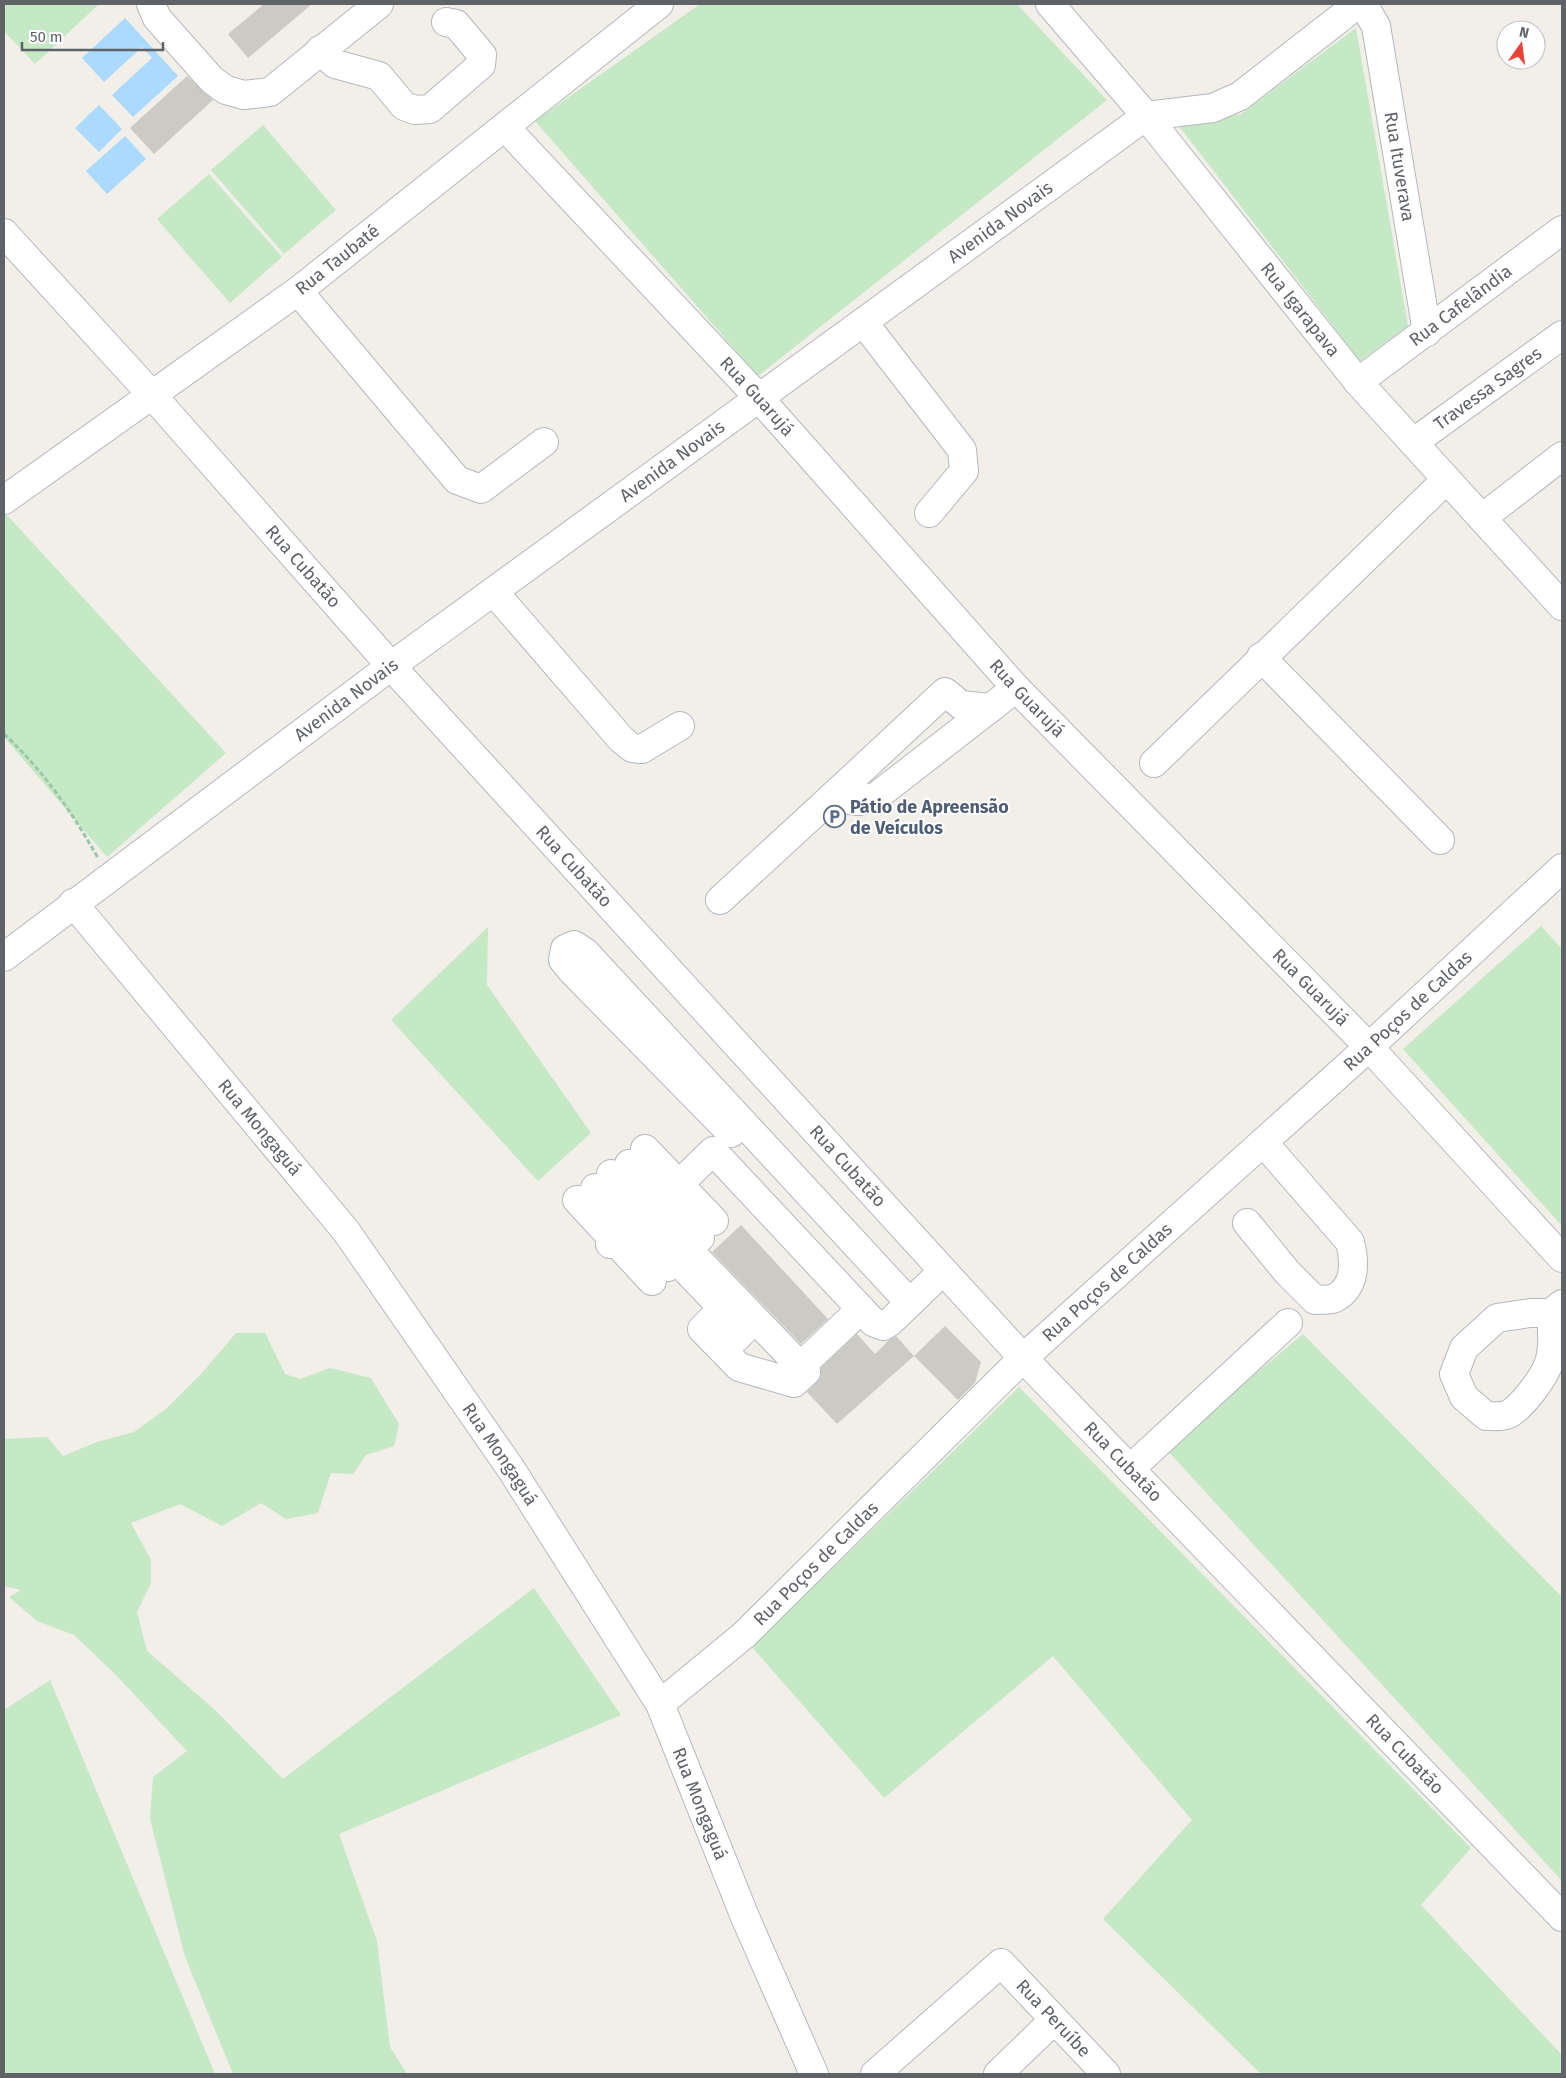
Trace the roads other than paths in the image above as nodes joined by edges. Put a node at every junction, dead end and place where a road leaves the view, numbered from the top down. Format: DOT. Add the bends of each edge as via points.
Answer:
graph roads {
  1 [pos="151,4"];
  2 [pos="379,4"];
  3 [pos="1050,4"];
  4 [pos="1358,4"];
  5 [pos="1363,4"];
  6 [pos="644,8"];
  7 [pos="446,22"];
  8 [pos="320,50"];
  9 [pos="1146,116"];
  10 [pos="505,128"];
  11 [pos="1562,230"];
  12 [pos="4,234"];
  13 [pos="298,291"];
  14 [pos="864,323"];
  15 [pos="1427,332"];
  16 [pos="1562,334"];
  17 [pos="1358,382"];
  18 [pos="152,395"];
  19 [pos="760,399"];
  20 [pos="544,442"];
  21 [pos="1414,442"];
  22 [pos="1562,456"];
  23 [pos="1446,480"];
  24 [pos="4,500"];
  25 [pos="930,513"];
  26 [pos="1482,518"];
  27 [pos="494,592"];
  28 [pos="1562,606"];
  29 [pos="1261,657"];
  30 [pos="391,666"];
  31 [pos="1016,688"];
  32 [pos="991,708"];
  33 [pos="680,726"];
  34 [pos="1154,763"];
  35 [pos="831,798"];
  36 [pos="1440,840"];
  37 [pos="1562,868"];
  38 [pos="720,900"];
  39 [pos="73,903"];
  40 [pos="4,957"];
  41 [pos="1369,1047"];
  42 [pos="722,1142"];
  43 [pos="1263,1142"];
  44 [pos="611,1175"];
  45 [pos="641,1217"];
  46 [pos="1247,1223"];
  47 [pos="684,1252"];
  48 [pos="1562,1258"];
  49 [pos="943,1271"];
  50 [pos="909,1302"];
  51 [pos="861,1309"];
  52 [pos="1288,1323"];
  53 [pos="1023,1358"];
  54 [pos="801,1366"];
  55 [pos="1130,1469"];
  56 [pos="660,1704"];
  57 [pos="1562,1917"];
  58 [pos="1054,2020"];
  59 [pos="814,2074"];
  60 [pos="875,2074"];
  61 [pos="998,2074"];
  62 [pos="1106,2074"];
  1 -- 8 [label="street" via="157,18 212,80 226,90 244,95 270,92"];
  2 -- 8 [label="street"];
  3 -- 9 [label="street, Rua Igarapava"];
  4 -- 9 [label="street, Avenida Novais" via="1240,96 1213,108"];
  5 -- 15 [label="street, Rua Ituverava" via="1376,26"];
  6 -- 10 [label="street, Rua Taubaté"];
  7 -- 8 [label="street" via="456,24 482,55 481,65 430,109 415,110 404,106 379,76 335,64"];
  9 -- 14 [label="street, Avenida Novais"];
  9 -- 17 [label="street, Rua Igarapava"];
  10 -- 13 [label="street, Rua Taubaté"];
  10 -- 19 [label="street, Rua Guarujá"];
  11 -- 15 [label="street, Rua Cafelândia"];
  12 -- 18 [label="street, Rua Cubatão"];
  13 -- 18 [label="street, Rua Taubaté"];
  13 -- 20 [label="street" via="457,480 481,489"];
  14 -- 19 [label="street, Avenida Novais"];
  14 -- 25 [label="street" via="962,450 964,471"];
  15 -- 17 [label="street, Rua Cafelândia"];
  16 -- 21 [label="street, Travessa Sagres"];
  17 -- 21 [label="street, Rua Igarapava"];
  18 -- 24 [label="street, Rua Taubaté"];
  18 -- 30 [label="street, Rua Cubatão"];
  19 -- 27 [label="street, Avenida Novais"];
  19 -- 31 [label="street, Rua Guarujá"];
  21 -- 23 [label="street, Rua Igarapava"];
  22 -- 26 [label="street"];
  23 -- 26 [label="street, Rua Igarapava"];
  23 -- 29 [label="street"];
  26 -- 28 [label="street, Rua Igarapava"];
  27 -- 30 [label="street, Avenida Novais"];
  27 -- 33 [label="street" via="620,739 632,748 642,749"];
  29 -- 34 [label="street"];
  29 -- 36 [label="street"];
  30 -- 39 [label="street, Avenida Novais"];
  30 -- 49 [label="street, Rua Cubatão"];
  31 -- 32 [label="street"];
  31 -- 41 [label="street, Rua Guarujá"];
  32 -- 35 [label="street" via="877,796 859,801"];
  32 -- 35 [label="street" via="961,705 944,692"];
  35 -- 38 [label="street"];
  37 -- 41 [label="street, Rua Poços de Caldas"];
  39 -- 40 [label="street, Avenida Novais"];
  39 -- 56 [label="street, Rua Mongaguá" via="346,1231 511,1470"];
  41 -- 43 [label="street, Rua Poços de Caldas"];
  41 -- 48 [label="street, Rua Guarujá"];
  42 -- 45 [label="street"];
  42 -- 50 [label="street" via="689,1091 567,966 563,960 565,949 574,945 586,952"];
  42 -- 51 [label="street" via="766,1210"];
  43 -- 46 [label="street" via="1350,1242 1355,1260 1348,1287 1334,1299 1315,1300"];
  43 -- 53 [label="street, Rua Poços de Caldas"];
  44 -- 45 [label="street"];
  44 -- 45 [label="street"];
  44 -- 45 [label="street"];
  45 -- 47 [label="street"];
  45 -- 47 [label="street"];
  45 -- 47 [label="street"];
  49 -- 50 [label="street"];
  49 -- 53 [label="street, Rua Cubatão"];
  50 -- 51 [label="street" via="883,1326 873,1322"];
  51 -- 54 [label="street"];
  52 -- 55 [label="street"];
  53 -- 55 [label="street, Rua Cubatão"];
  53 -- 56 [label="street, Rua Poços de Caldas" via="744,1635"];
  54 -- 54 [label="street" via="700,1261 688,1272 744,1330 735,1339 714,1318 702,1328 739,1366 794,1383 806,1372"];
  55 -- 57 [label="street, Rua Cubatão"];
  56 -- 59 [label="street, Rua Mongaguá"];
  58 -- 60 [label="street, Rua Peruíbe" via="1001,1963"];
  58 -- 61 [label="street"];
  58 -- 62 [label="street, Rua Peruíbe"];
}
